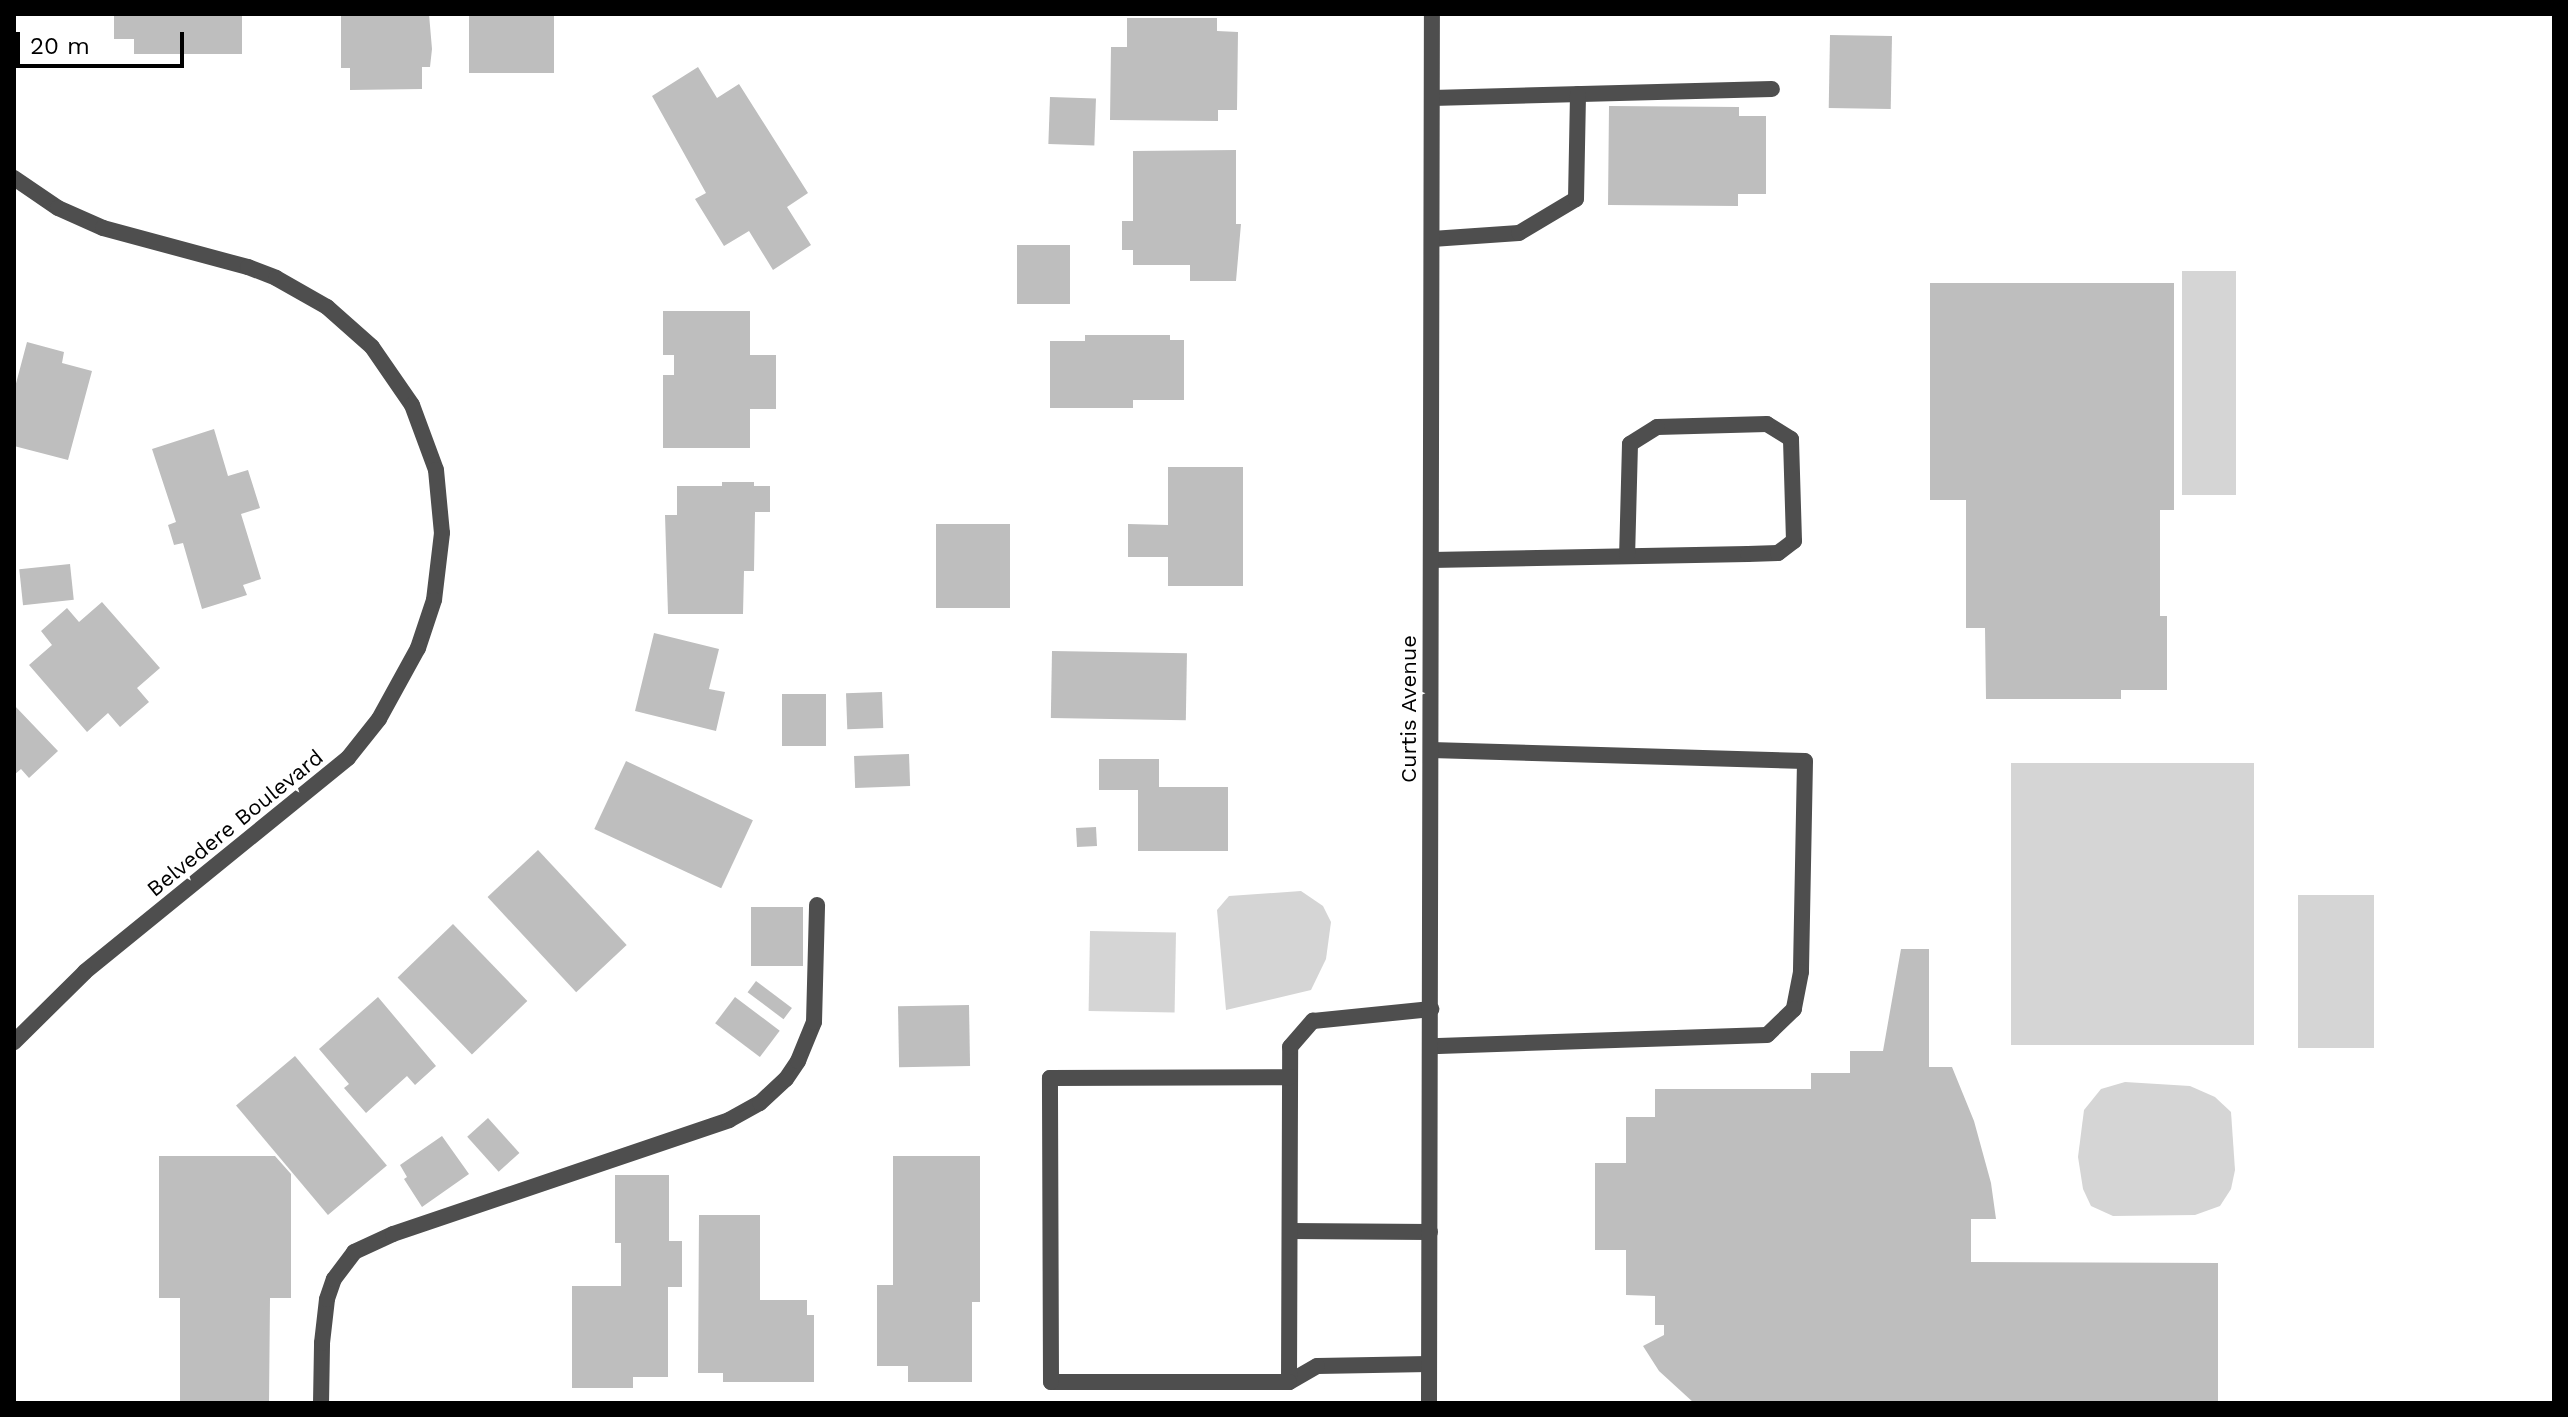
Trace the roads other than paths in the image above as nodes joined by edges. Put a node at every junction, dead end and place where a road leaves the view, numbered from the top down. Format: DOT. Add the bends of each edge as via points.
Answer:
graph roads {
  1 [pos="1432,14"];
  2 [pos="1772,89"];
  3 [pos="1578,94"];
  4 [pos="1432,98"];
  5 [pos="14,178"];
  6 [pos="1432,239"];
  7 [pos="1627,556"];
  8 [pos="1431,560"];
  9 [pos="1431,750"];
  10 [pos="817,905"];
  11 [pos="1431,1009"];
  12 [pos="14,1042"];
  13 [pos="1431,1046"];
  14 [pos="1290,1077"];
  15 [pos="1290,1231"];
  16 [pos="1430,1232"];
  17 [pos="1429,1364"];
  18 [pos="1289,1382"];
  19 [pos="321,1403"];
  20 [pos="1429,1403"];
  1 -- 4 [label="street, Curtis Avenue"];
  2 -- 3 [label="street"];
  3 -- 4 [label="street"];
  3 -- 6 [label="street" via="1576,199 1519,233"];
  4 -- 6 [label="street, Curtis Avenue"];
  5 -- 12 [label="street, Belvedere Boulevard" via="58,208 103,228 248,267 327,307 372,347 412,405 436,470 442,533 434,600 418,648 379,719 348,758 85,972"];
  6 -- 8 [label="street, Curtis Avenue"];
  7 -- 7 [label="street" via="1778,553 1794,541 1791,439 1767,424 1657,427 1630,444"];
  7 -- 8 [label="street"];
  8 -- 9 [label="street, Curtis Avenue"];
  9 -- 11 [label="street, Curtis Avenue"];
  9 -- 13 [label="street" via="1805,761 1801,972 1794,1009 1767,1035"];
  10 -- 19 [label="street" via="814,1022 786,1079 760,1103 729,1120 393,1234 354,1252 327,1299"];
  11 -- 13 [label="street, Curtis Avenue"];
  11 -- 14 [label="street" via="1313,1021 1290,1047"];
  13 -- 16 [label="street, Curtis Avenue"];
  14 -- 15 [label="street"];
  14 -- 18 [label="street" via="1050,1078 1051,1382"];
  15 -- 16 [label="street"];
  15 -- 18 [label="street"];
  16 -- 17 [label="street, Curtis Avenue"];
  17 -- 18 [label="street" via="1317,1366"];
  17 -- 20 [label="street, Curtis Avenue"];
}
